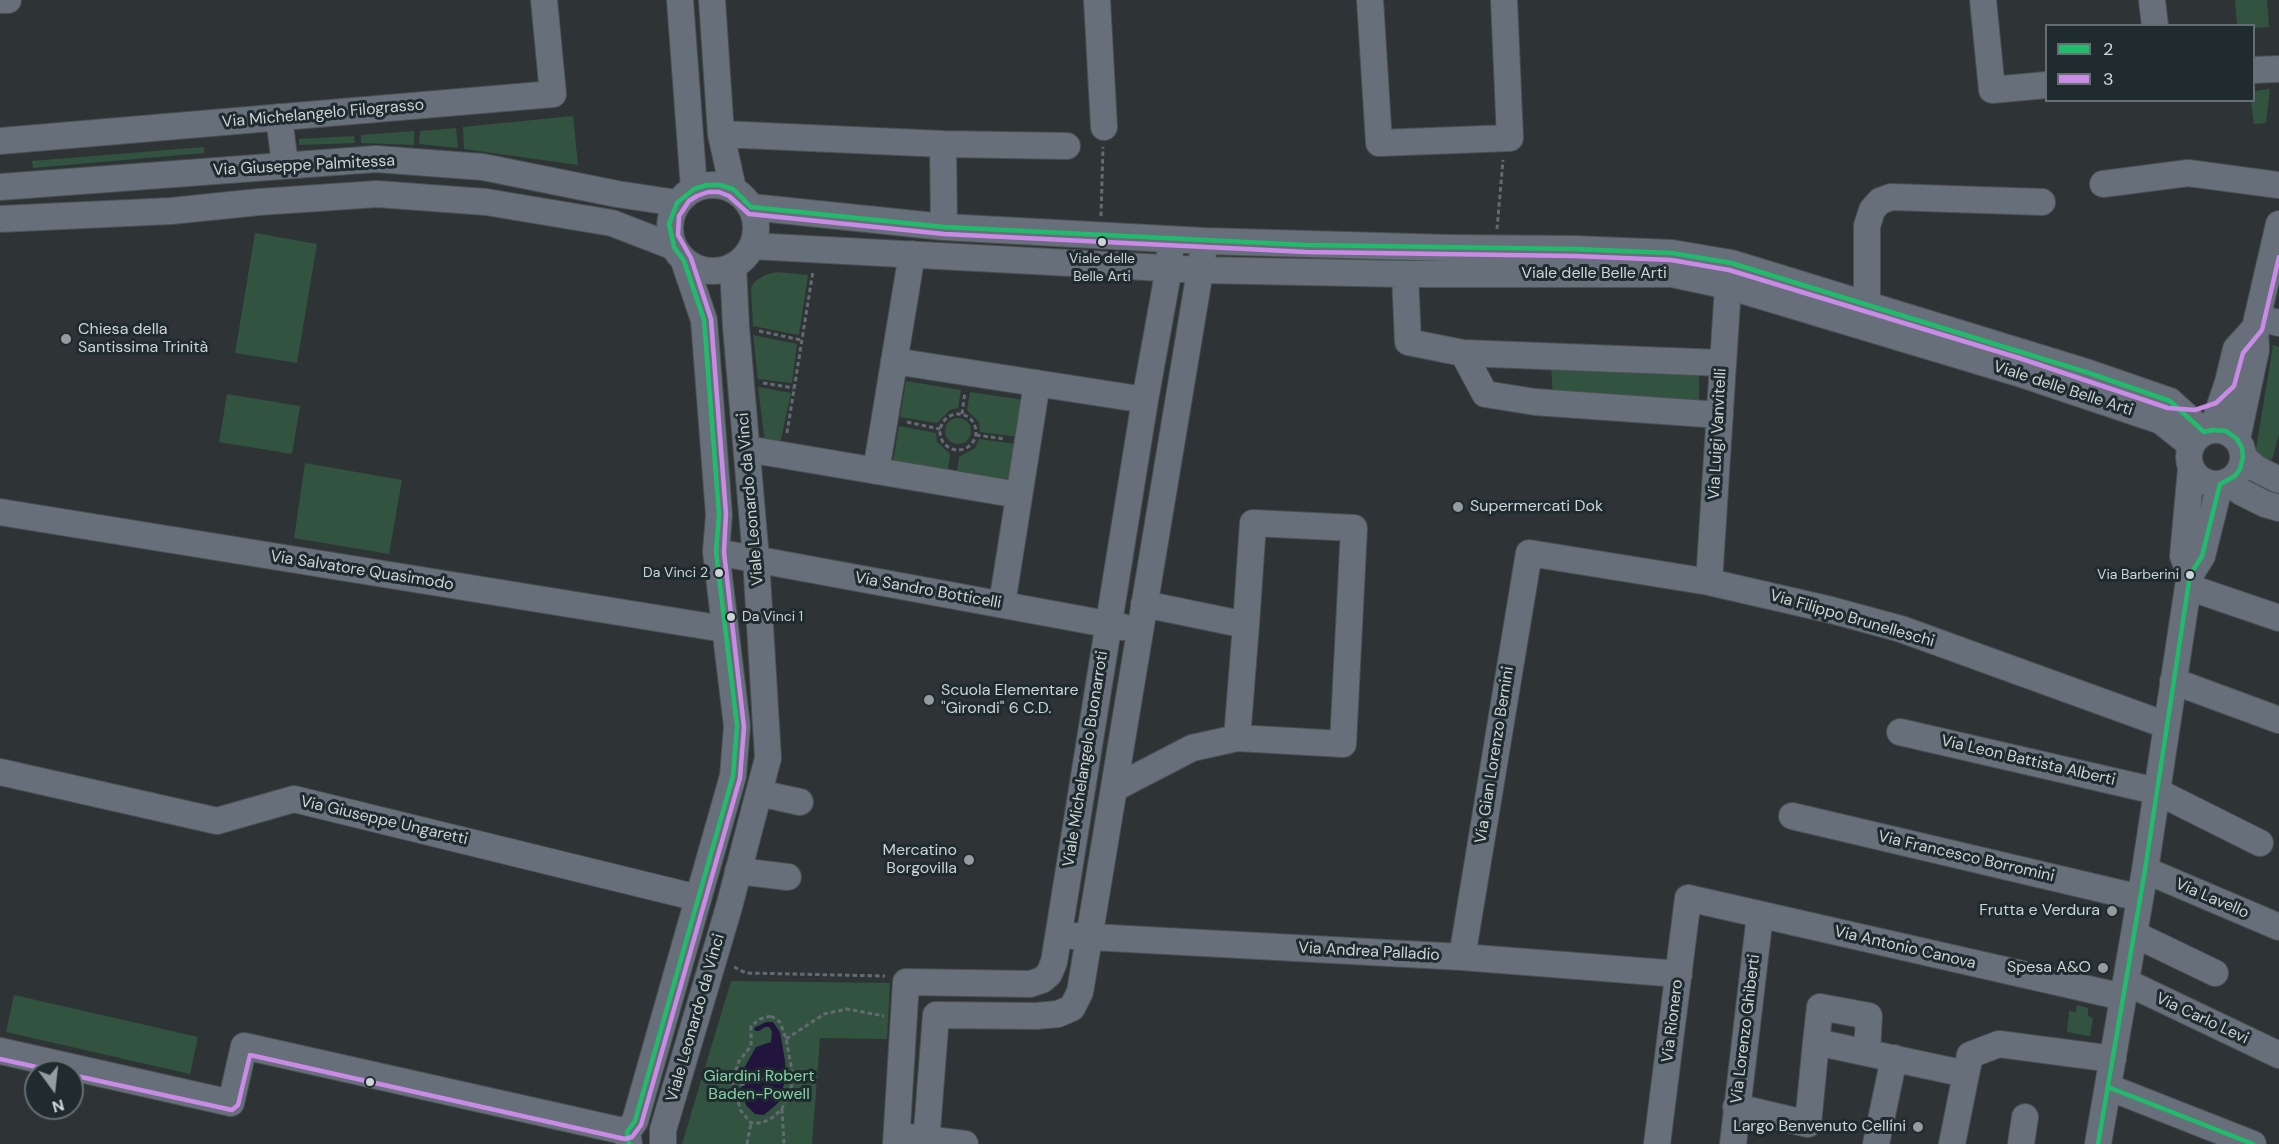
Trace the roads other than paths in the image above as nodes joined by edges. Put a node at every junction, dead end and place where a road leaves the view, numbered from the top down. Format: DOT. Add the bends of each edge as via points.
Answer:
graph roads {
  1 [pos="2,0"];
  2 [pos="8,0"];
  3 [pos="544,0"];
  4 [pos="680,0"];
  5 [pos="712,0"];
  6 [pos="1096,0"];
  7 [pos="1370,0"];
  8 [pos="1504,0"];
  9 [pos="1983,0"];
  10 [pos="2152,0"];
  11 [pos="2155,24"];
  12 [pos="2279,69"];
  13 [pos="2255,70"];
  14 [pos="2045,86"];
  15 [pos="279,117"];
  16 [pos="1104,127"];
  17 [pos="721,134"];
  18 [pos="0,141"];
  19 [pos="943,144"];
  20 [pos="1067,146"];
  21 [pos="285,165"];
  22 [pos="2103,184"];
  23 [pos="2279,185"];
  24 [pos="0,187"];
  25 [pos="733,189"];
  26 [pos="685,196"];
  27 [pos="2042,202"];
  28 [pos="751,207"];
  29 [pos="0,219"];
  30 [pos="2279,224"];
  31 [pos="944,227"];
  32 [pos="1171,239"];
  33 [pos="1204,241"];
  34 [pos="752,246"];
  35 [pos="679,254"];
  36 [pos="912,254"];
  37 [pos="733,266"];
  38 [pos="1169,268"];
  39 [pos="1201,270"];
  40 [pos="1405,273"];
  41 [pos="1728,286"];
  42 [pos="1867,304"];
  43 [pos="2264,323"];
  44 [pos="1463,353"];
  45 [pos="894,362"];
  46 [pos="1722,363"];
  47 [pos="2228,382"];
  48 [pos="1038,383"];
  49 [pos="1145,400"];
  50 [pos="2170,401"];
  51 [pos="1720,415"];
  52 [pos="2200,444"];
  53 [pos="2240,448"];
  54 [pos="747,449"];
  55 [pos="876,471"];
  56 [pos="2279,480"];
  57 [pos="2223,483"];
  58 [pos="1019,495"];
  59 [pos="2279,507"];
  60 [pos="0,512"];
  61 [pos="716,552"];
  62 [pos="1529,553"];
  63 [pos="756,559"];
  64 [pos="2189,581"];
  65 [pos="1709,582"];
  66 [pos="1002,604"];
  67 [pos="1144,604"];
  68 [pos="2279,618"];
  69 [pos="1108,624"];
  70 [pos="1246,625"];
  71 [pos="724,629"];
  72 [pos="1140,630"];
  73 [pos="2173,681"];
  74 [pos="2279,720"];
  75 [pos="2166,724"];
  76 [pos="1900,732"];
  77 [pos="1237,738"];
  78 [pos="0,772"];
  79 [pos="1115,788"];
  80 [pos="2156,791"];
  81 [pos="759,793"];
  82 [pos="800,802"];
  83 [pos="1792,816"];
  84 [pos="2260,843"];
  85 [pos="2145,870"];
  86 [pos="738,871"];
  87 [pos="788,877"];
  88 [pos="698,898"];
  89 [pos="1688,898"];
  90 [pos="2140,898"];
  91 [pos="729,907"];
  92 [pos="1761,915"];
  93 [pos="2279,927"];
  94 [pos="1058,933"];
  95 [pos="2134,933"];
  96 [pos="1088,939"];
  97 [pos="1462,957"];
  98 [pos="2215,973"];
  99 [pos="1679,974"];
  100 [pos="2124,990"];
  101 [pos="1816,1042"];
  102 [pos="0,1051"];
  103 [pos="1867,1053"];
  104 [pos="2279,1055"];
  105 [pos="1894,1059"];
  106 [pos="2113,1059"];
  107 [pos="1966,1074"];
  108 [pos="2108,1087"];
  109 [pos="1736,1107"];
  110 [pos="2025,1116"];
  111 [pos="630,1132"];
  112 [pos="663,1137"];
  113 [pos="897,1140"];
  114 [pos="926,1142"];
  115 [pos="965,1144"];
  116 [pos="1658,1144"];
  117 [pos="1733,1144"];
  118 [pos="1876,1144"];
  119 [pos="1952,1144"];
  120 [pos="2021,1144"];
  121 [pos="2098,1144"];
  122 [pos="2253,1144"];
  1 -- 2 [label="street"];
  3 -- 15 [label="street, Via Michelangelo Filograsso" via="553,94"];
  4 -- 26 [label="street"];
  5 -- 17 [label="street"];
  6 -- 16 [label="street"];
  7 -- 8 [label="street" via="1378,143 1510,138"];
  9 -- 14 [label="street" via="1992,90"];
  10 -- 11 [label="street"];
  12 -- 13 [label="street"];
  15 -- 18 [label="street, Via Michelangelo Filograsso"];
  15 -- 21 [label="street"];
  17 -- 19 [label="street"];
  17 -- 25 [label="street"];
  19 -- 20 [label="street"];
  19 -- 31 [label="street"];
  21 -- 24 [label="street, Via Giuseppe Palmitessa"];
  21 -- 26 [label="street, Via Giuseppe Palmitessa" via="376,159 483,167 617,194"];
  22 -- 23 [label="street" via="2188,173"];
  25 -- 26 [label="street" via="706,184"];
  25 -- 28 [label="street"];
  26 -- 35 [label="street" via="669,224"];
  27 -- 42 [label="street" via="1891,197 1880,201 1867,226"];
  28 -- 31 [label="street, Viale delle Belle Arti"];
  28 -- 34 [label="street" via="756,220"];
  29 -- 35 [label="street, Via Giuseppe Palmitessa" via="171,211 377,194 486,202 612,223"];
  30 -- 43 [label="street"];
  31 -- 32 [label="street, Viale delle Belle Arti"];
  32 -- 33 [label="street, Viale delle Belle Arti"];
  32 -- 38 [label="street, Viale Michelangelo Buonarroti"];
  33 -- 39 [label="street, Viale Michelangelo Buonarroti"];
  33 -- 42 [label="street, Viale delle Belle Arti" via="1671,253 1731,263"];
  34 -- 36 [label="street, Viale delle Belle Arti"];
  34 -- 37 [label="street"];
  35 -- 37 [label="street" via="700,269"];
  35 -- 61 [label="street, Viale Leonardo da Vinci" via="704,321 719,515"];
  36 -- 38 [label="street, Viale delle Belle Arti"];
  36 -- 45 [label="street"];
  37 -- 54 [label="street, Viale Leonardo da Vinci"];
  38 -- 39 [label="street, Viale delle Belle Arti"];
  38 -- 49 [label="street, Viale Michelangelo Buonarroti"];
  39 -- 40 [label="street, Viale delle Belle Arti"];
  39 -- 67 [label="street, Viale Michelangelo Buonarroti"];
  40 -- 41 [label="street, Viale delle Belle Arti" via="1672,274"];
  40 -- 44 [label="street" via="1408,342"];
  41 -- 46 [label="street, Via Luigi Vanvitelli"];
  41 -- 52 [label="street, Viale delle Belle Arti" via="1919,342 2161,421"];
  42 -- 50 [label="street, Viale delle Belle Arti" via="2090,372"];
  43 -- 47 [label="street" via="2236,349"];
  43 -- 53 [label="street"];
  44 -- 46 [label="street"];
  44 -- 51 [label="street" via="1485,394 1535,402"];
  45 -- 48 [label="street"];
  45 -- 55 [label="street"];
  46 -- 51 [label="street, Via Luigi Vanvitelli"];
  47 -- 50 [label="street" via="2212,397 2196,403"];
  47 -- 52 [label="street"];
  48 -- 49 [label="street"];
  48 -- 58 [label="street"];
  49 -- 69 [label="street, Viale Michelangelo Buonarroti"];
  50 -- 52 [label="street, Viale delle Belle Arti"];
  51 -- 65 [label="street, Via Luigi Vanvitelli"];
  52 -- 53 [label="street" via="2226,431"];
  52 -- 57 [label="street" via="2198,478 2211,484"];
  52 -- 64 [label="street" via="2183,556"];
  53 -- 56 [label="street" via="2257,470"];
  53 -- 57 [label="street" via="2241,469"];
  54 -- 55 [label="street"];
  54 -- 63 [label="street, Viale Leonardo da Vinci"];
  55 -- 58 [label="street"];
  57 -- 59 [label="street"];
  57 -- 64 [label="street" via="2202,556"];
  58 -- 66 [label="street"];
  60 -- 71 [label="street, Via Salvatore Quasimodo"];
  61 -- 63 [label="street, Via Sandro Botticelli"];
  61 -- 71 [label="street, Viale Leonardo da Vinci"];
  62 -- 65 [label="street, Via Filippo Brunelleschi"];
  62 -- 97 [label="street, Via Gian Lorenzo Bernini"];
  63 -- 66 [label="street, Via Sandro Botticelli"];
  63 -- 81 [label="street, Viale Leonardo da Vinci" via="768,758"];
  64 -- 68 [label="street"];
  64 -- 73 [label="street"];
  65 -- 75 [label="street, Via Filippo Brunelleschi" via="1901,629"];
  66 -- 69 [label="street, Via Sandro Botticelli"];
  67 -- 70 [label="street"];
  67 -- 72 [label="street, Viale Michelangelo Buonarroti"];
  69 -- 72 [label="street, Via Sandro Botticelli"];
  69 -- 94 [label="street, Viale Michelangelo Buonarroti"];
  70 -- 77 [label="street"];
  70 -- 77 [label="street" via="1253,523 1354,528 1343,744"];
  71 -- 88 [label="street, Viale Leonardo da Vinci" via="737,726 732,776"];
  72 -- 79 [label="street, Viale Michelangelo Buonarroti"];
  73 -- 74 [label="street"];
  73 -- 75 [label="street"];
  75 -- 80 [label="street"];
  76 -- 80 [label="street, Via Leon Battista Alberti"];
  77 -- 79 [label="street" via="1192,748"];
  78 -- 88 [label="street, Via Giuseppe Ungaretti" via="217,821 294,799"];
  79 -- 96 [label="street, Viale Michelangelo Buonarroti"];
  80 -- 84 [label="street, Via Leon Battista Alberti"];
  80 -- 85 [label="street"];
  81 -- 82 [label="street"];
  81 -- 86 [label="street, Viale Leonardo da Vinci"];
  83 -- 90 [label="street, Via Francesco Borromini"];
  85 -- 90 [label="street"];
  85 -- 93 [label="street, Via Lavello"];
  86 -- 87 [label="street"];
  86 -- 91 [label="street, Viale Leonardo da Vinci"];
  88 -- 91 [label="street" via="703,889 716,885 728,893"];
  88 -- 111 [label="street, Viale Leonardo da Vinci"];
  89 -- 92 [label="street, Via Antonio Canova"];
  89 -- 99 [label="street, Via Rionero"];
  90 -- 95 [label="street"];
  91 -- 112 [label="street, Viale Leonardo da Vinci"];
  92 -- 100 [label="street, Via Antonio Canova"];
  92 -- 109 [label="street, Via Lorenzo Ghiberti"];
  94 -- 96 [label="street, Via Andrea Palladio"];
  94 -- 113 [label="street, Viale Michelangelo Buonarroti" via="1049,974 1030,984 906,982"];
  95 -- 98 [label="street"];
  95 -- 100 [label="street"];
  96 -- 97 [label="street, Via Andrea Palladio"];
  96 -- 114 [label="street, Viale Michelangelo Buonarroti" via="1080,992 1072,1008 1036,1016 936,1015"];
  97 -- 99 [label="street, Via Andrea Palladio"];
  99 -- 116 [label="street, Via Rionero"];
  100 -- 104 [label="street, Via Carlo Levi"];
  100 -- 106 [label="street"];
  101 -- 103 [label="street"];
  101 -- 103 [label="street" via="1820,1007 1869,1016"];
  101 -- 109 [label="street" via="1808,1124"];
  102 -- 111 [label="street" via="231,1103 244,1046"];
  103 -- 105 [label="street"];
  105 -- 107 [label="street"];
  105 -- 118 [label="street"];
  106 -- 107 [label="street" via="1999,1044 1970,1055"];
  106 -- 108 [label="street"];
  107 -- 119 [label="street"];
  108 -- 121 [label="street"];
  108 -- 122 [label="street"];
  109 -- 117 [label="street, Via Lorenzo Ghiberti"];
  110 -- 120 [label="street"];
  111 -- 112 [label="street, Viale Leonardo da Vinci" via="646,1118 657,1122"];
  113 -- 114 [label="street"];
  114 -- 115 [label="street"];
}
